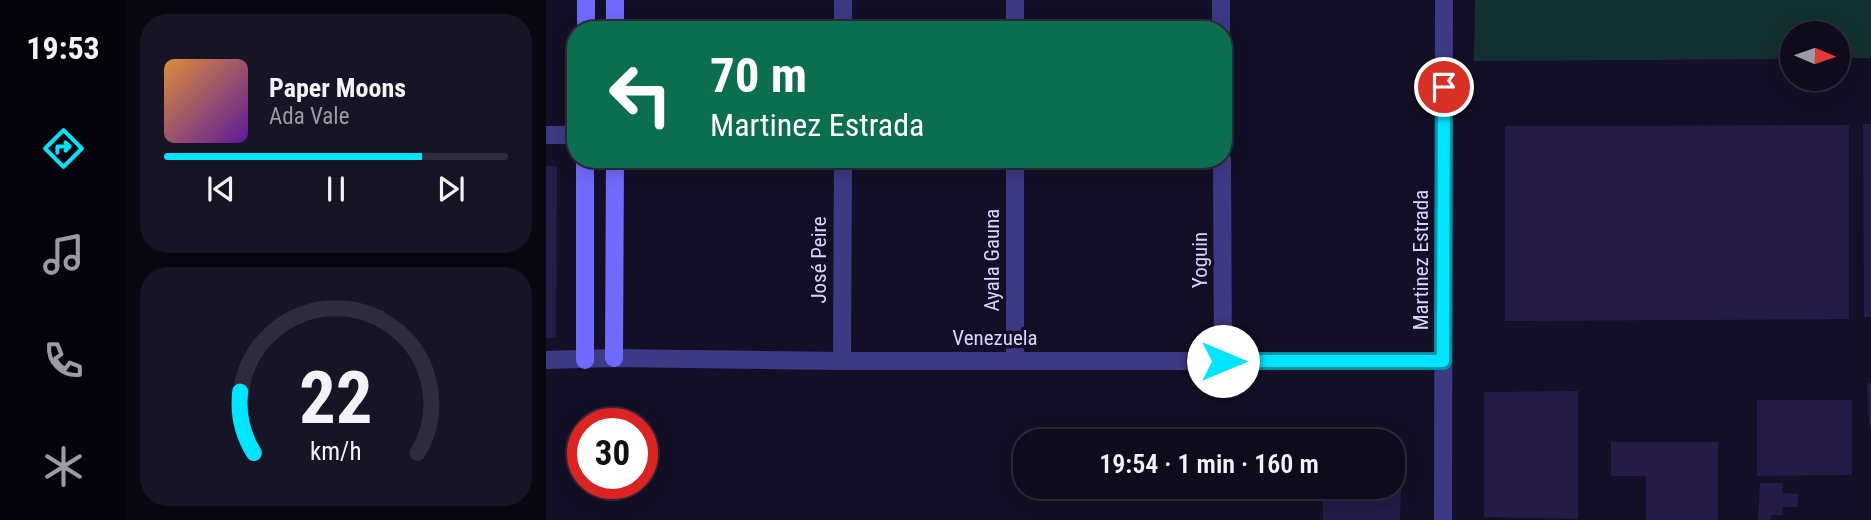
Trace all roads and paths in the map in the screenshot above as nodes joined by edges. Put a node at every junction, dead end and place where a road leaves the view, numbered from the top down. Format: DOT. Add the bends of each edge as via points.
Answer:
graph roads {
  1 [pos="586,0"];
  2 [pos="615,0"];
  3 [pos="843,0"];
  4 [pos="1015,0"];
  5 [pos="1221,0"];
  6 [pos="1444,0"];
  7 [pos="586,21"];
  8 [pos="615,21"];
  9 [pos="843,21"];
  10 [pos="1015,21"];
  11 [pos="1221,21"];
  12 [pos="546,135"];
  13 [pos="567,135"];
  14 [pos="585,168"];
  15 [pos="615,168"];
  16 [pos="843,168"];
  17 [pos="1015,168"];
  18 [pos="1222,168"];
  19 [pos="614,358"];
  20 [pos="546,360"];
  21 [pos="585,360"];
  22 [pos="842,361"];
  23 [pos="1015,361"];
  24 [pos="1223,361"];
  25 [pos="1443,361"];
  26 [pos="1443,520"];
  1 -- 7 [label="street"];
  2 -- 8 [label="street"];
  3 -- 9 [label="street"];
  4 -- 10 [label="street"];
  5 -- 11 [label="street"];
  6 -- 25 [label="street, Martinez Estrada"];
  12 -- 13 [label="street"];
  14 -- 21 [label="street"];
  15 -- 19 [label="street"];
  16 -- 22 [label="street, José Peire"];
  17 -- 23 [label="street, Ayala Gauna"];
  18 -- 24 [label="street, Yoguin"];
  19 -- 21 [label="street, Venezuela"];
  19 -- 22 [label="street, Venezuela"];
  20 -- 21 [label="street, Venezuela"];
  22 -- 23 [label="street, Venezuela"];
  23 -- 24 [label="street, Venezuela"];
  24 -- 25 [label="street, Venezuela"];
  25 -- 26 [label="street, Martinez Estrada"];
}
